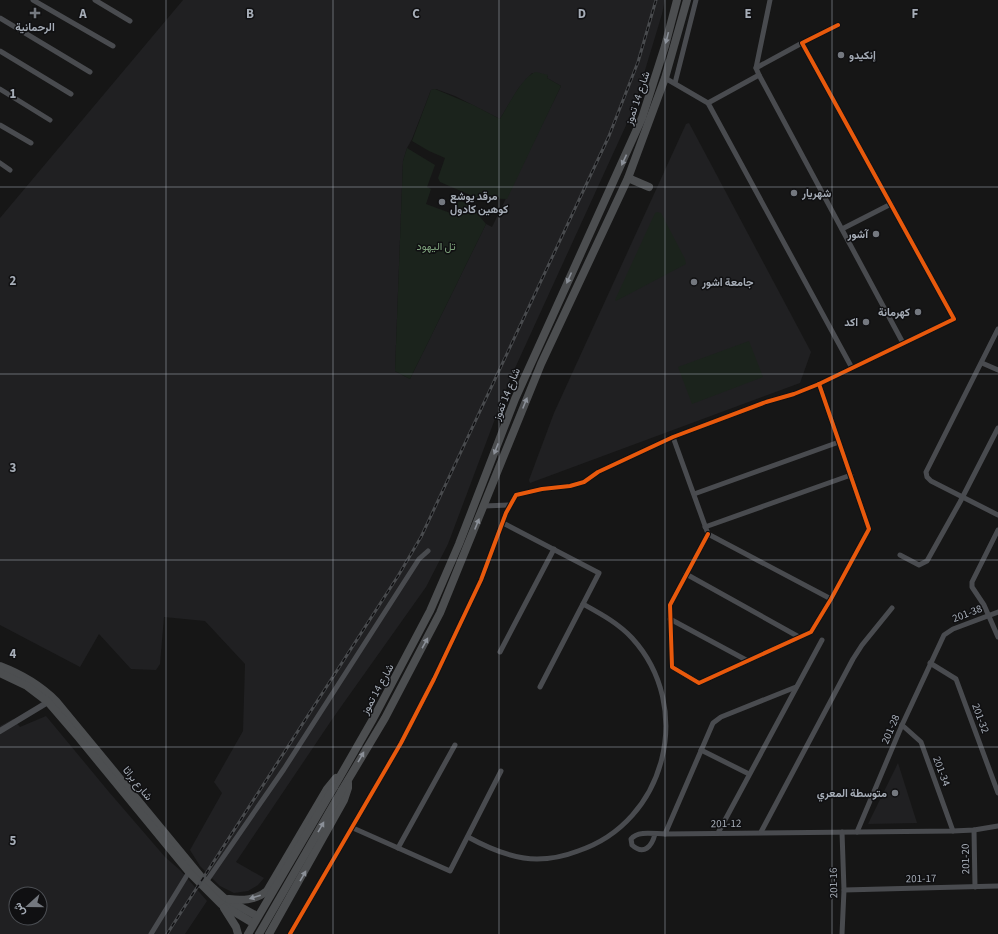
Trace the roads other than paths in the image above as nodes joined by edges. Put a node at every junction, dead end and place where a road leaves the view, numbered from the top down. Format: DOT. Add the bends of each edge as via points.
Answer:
graph roads {
  1 [pos="33,0"];
  2 [pos="95,0"];
  3 [pos="676,0"];
  4 [pos="687,0"];
  5 [pos="696,0"];
  6 [pos="770,0"];
  7 [pos="0,18"];
  8 [pos="130,21"];
  9 [pos="838,24"];
  10 [pos="802,43"];
  11 [pos="113,46"];
  12 [pos="0,51"];
  13 [pos="756,68"];
  14 [pos="90,72"];
  15 [pos="760,75"];
  16 [pos="665,78"];
  17 [pos="675,83"];
  18 [pos="0,89"];
  19 [pos="71,94"];
  20 [pos="708,103"];
  21 [pos="50,120"];
  22 [pos="0,125"];
  23 [pos="31,143"];
  24 [pos="0,163"];
  25 [pos="10,170"];
  26 [pos="628,178"];
  27 [pos="648,187"];
  28 [pos="891,204"];
  29 [pos="842,229"];
  30 [pos="998,329"];
  31 [pos="903,343"];
  32 [pos="982,362"];
  33 [pos="852,368"];
  34 [pos="998,370"];
  35 [pos="819,384"];
  36 [pos="998,428"];
  37 [pos="673,437"];
  38 [pos="839,442"];
  39 [pos="851,476"];
  40 [pos="694,494"];
  41 [pos="963,497"];
  42 [pos="509,505"];
  43 [pos="484,506"];
  44 [pos="998,515"];
  45 [pos="502,523"];
  46 [pos="706,527"];
  47 [pos="998,530"];
  48 [pos="708,534"];
  49 [pos="554,549"];
  50 [pos="428,551"];
  51 [pos="900,555"];
  52 [pos="686,574"];
  53 [pos="831,599"];
  54 [pos="583,604"];
  55 [pos="892,608"];
  56 [pos="998,612"];
  57 [pos="988,616"];
  58 [pos="670,619"];
  59 [pos="944,635"];
  60 [pos="998,637"];
  61 [pos="799,638"];
  62 [pos="822,640"];
  63 [pos="500,652"];
  64 [pos="748,661"];
  65 [pos="930,663"];
  66 [pos="0,666"];
  67 [pos="0,673"];
  68 [pos="540,687"];
  69 [pos="796,687"];
  70 [pos="48,702"];
  71 [pos="902,725"];
  72 [pos="0,731"];
  73 [pos="455,745"];
  74 [pos="701,750"];
  75 [pos="501,770"];
  76 [pos="749,774"];
  77 [pos="340,776"];
  78 [pos="348,780"];
  79 [pos="998,793"];
  80 [pos="998,826"];
  81 [pos="353,828"];
  82 [pos="974,830"];
  83 [pos="953,831"];
  84 [pos="761,832"];
  85 [pos="842,832"];
  86 [pos="857,832"];
  87 [pos="718,833"];
  88 [pos="655,834"];
  89 [pos="665,834"];
  90 [pos="468,837"];
  91 [pos="398,848"];
  92 [pos="189,872"];
  93 [pos="206,882"];
  94 [pos="998,886"];
  95 [pos="975,887"];
  96 [pos="844,890"];
  97 [pos="222,901"];
  98 [pos="257,916"];
  99 [pos="252,923"];
  100 [pos="266,933"];
  101 [pos="150,934"];
  102 [pos="238,934"];
  103 [pos="248,934"];
  104 [pos="290,934"];
  105 [pos="842,934"];
  1 -- 11 [label="street"];
  2 -- 8 [label="street"];
  3 -- 77 [label="main road, شارع 14 تموز, one-way" via="663,54 642,118 515,399 430,611"];
  4 -- 16 [label="main road, شارع 14 تموز"];
  5 -- 17 [label="street"];
  6 -- 13 [label="street"];
  7 -- 14 [label="street"];
  9 -- 10 [label="street"];
  10 -- 13 [label="street"];
  10 -- 28 [label="street"];
  12 -- 19 [label="street"];
  13 -- 15 [label="street"];
  15 -- 20 [label="street"];
  15 -- 29 [label="street"];
  16 -- 17 [label="street"];
  16 -- 26 [label="main road, شارع 14 تموز"];
  17 -- 20 [label="street"];
  18 -- 21 [label="street"];
  20 -- 33 [label="street"];
  22 -- 23 [label="street"];
  24 -- 25 [label="street"];
  26 -- 27 [label="main road"];
  43 -- 26 [label="main road, شارع 14 تموز, one-way" via="541,364"];
  28 -- 29 [label="street"];
  28 -- 31 [label="street" via="954,319"];
  29 -- 31 [label="street"];
  30 -- 32 [label="street"];
  31 -- 33 [label="street"];
  32 -- 34 [label="street"];
  32 -- 41 [label="street" via="926,472 931,481"];
  33 -- 35 [label="street"];
  35 -- 37 [label="street"];
  35 -- 38 [label="street"];
  36 -- 41 [label="street"];
  37 -- 40 [label="street"];
  37 -- 42 [label="street" via="598,472 584,482 516,495"];
  38 -- 39 [label="street"];
  38 -- 40 [label="street"];
  39 -- 46 [label="street"];
  39 -- 53 [label="street" via="869,529"];
  40 -- 46 [label="street"];
  41 -- 44 [label="street"];
  41 -- 51 [label="street" via="927,561 919,565"];
  42 -- 43 [label="street"];
  42 -- 45 [label="street"];
  78 -- 43 [label="main road, شارع 14 تموز, one-way" via="428,637"];
  45 -- 49 [label="street"];
  45 -- 81 [label="street" via="481,580 434,679"];
  46 -- 48 [label="street"];
  47 -- 57 [label="street" via="972,582 972,587"];
  48 -- 52 [label="street"];
  48 -- 53 [label="street"];
  49 -- 54 [label="street" via="599,573"];
  49 -- 63 [label="street"];
  50 -- 93 [label="street" via="419,559 284,769"];
  52 -- 58 [label="street" via="670,605"];
  52 -- 61 [label="street"];
  53 -- 61 [label="street" via="811,632"];
  54 -- 68 [label="street"];
  54 -- 90 [label="street" via="612,620 632,638 648,661 660,686 666,713 666,740 660,767 649,793 633,815 613,833 590,847 563,856 536,859 515,855 485,846"];
  55 -- 84 [label="street" via="853,659"];
  56 -- 57 [label="street, 201-38"];
  57 -- 59 [label="street, 201-38"];
  57 -- 60 [label="street"];
  58 -- 64 [label="street"];
  58 -- 64 [label="street" via="672,667 699,683"];
  59 -- 65 [label="street, 201-28"];
  61 -- 64 [label="street"];
  62 -- 69 [label="street"];
  65 -- 71 [label="street, 201-28"];
  65 -- 79 [label="street, 201-32" via="956,679"];
  66 -- 93 [label="main road, شارع براثا" via="29,680 56,701"];
  67 -- 70 [label="main road, شارع براثا" via="27,686"];
  69 -- 74 [label="street" via="716,720"];
  69 -- 76 [label="street"];
  70 -- 72 [label="street"];
  70 -- 92 [label="main road, شارع براثا"];
  71 -- 83 [label="street, 201-34" via="921,742"];
  71 -- 86 [label="street, 201-28"];
  73 -- 91 [label="street"];
  74 -- 76 [label="street"];
  74 -- 89 [label="street"];
  75 -- 90 [label="street"];
  76 -- 87 [label="street"];
  77 -- 97 [label="main road, one-way" via="330,783 267,891 253,898"];
  77 -- 103 [label="main road, شارع 14 تموز, bridge"];
  100 -- 78 [label="main road, شارع 14 تموز, one-way, bridge"];
  100 -- 78 [label="main road, شارع 14 تموز, one-way" via="344,800"];
  80 -- 82 [label="street, 201-12"];
  81 -- 91 [label="street"];
  81 -- 104 [label="street"];
  82 -- 83 [label="street, 201-12"];
  82 -- 95 [label="street, 201-20"];
  83 -- 86 [label="street, 201-12"];
  84 -- 85 [label="street, 201-12"];
  84 -- 87 [label="street, 201-12"];
  85 -- 86 [label="street, 201-12"];
  85 -- 96 [label="street, 201-16"];
  87 -- 89 [label="street, 201-12"];
  88 -- 88 [label="street, 201-12" via="638,834 630,839 636,849 644,850 650,847"];
  88 -- 89 [label="street, 201-12"];
  90 -- 91 [label="street" via="450,871"];
  92 -- 97 [label="main road, شارع براثا"];
  92 -- 101 [label="street"];
  93 -- 97 [label="main road, شارع براثا"];
  94 -- 95 [label="street, 201-17"];
  95 -- 96 [label="street, 201-17"];
  96 -- 105 [label="street, 201-16"];
  97 -- 98 [label="main road, شارع براثا"];
  97 -- 99 [label="main road, شارع براثا"];
  97 -- 102 [label="main road"];
}
